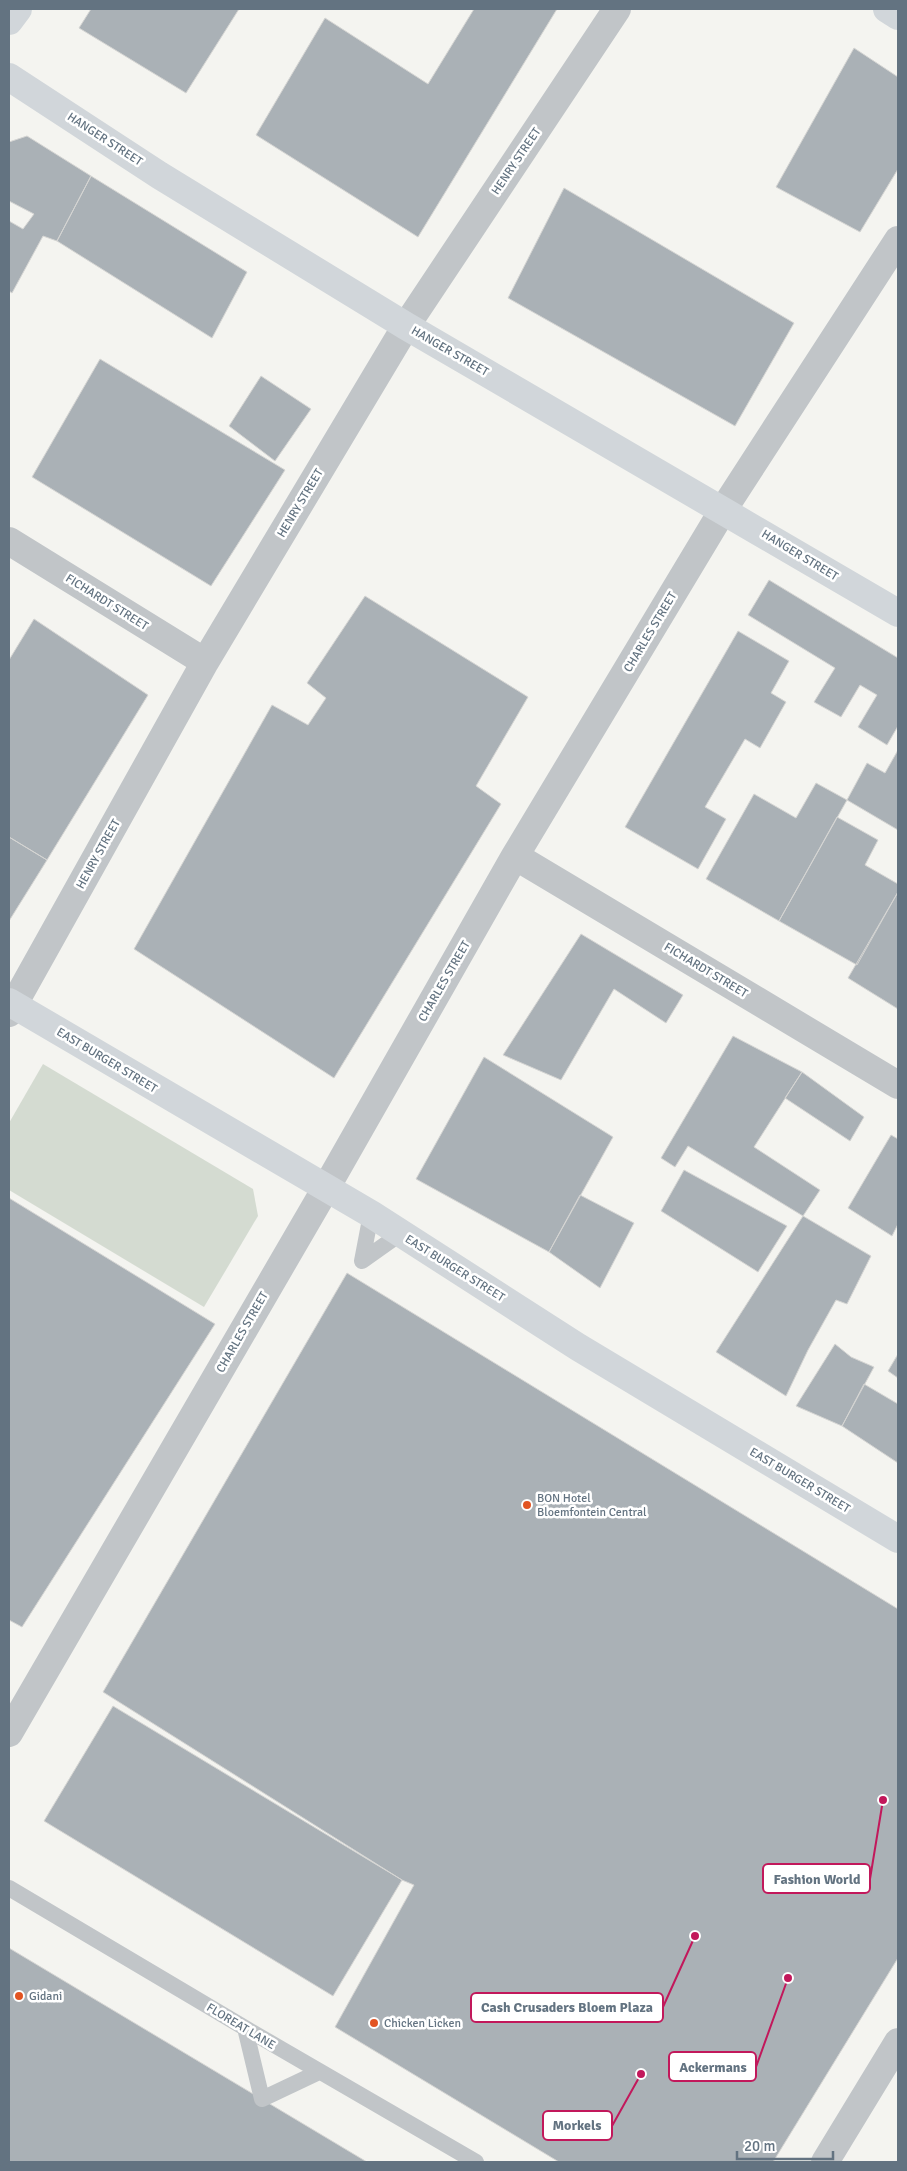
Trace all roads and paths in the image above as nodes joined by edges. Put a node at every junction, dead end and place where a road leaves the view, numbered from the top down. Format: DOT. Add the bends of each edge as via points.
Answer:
graph roads {
  1 [pos="18,9"];
  2 [pos="617,9"];
  3 [pos="887,9"];
  4 [pos="898,16"];
  5 [pos="9,21"];
  6 [pos="9,77"];
  7 [pos="898,240"];
  8 [pos="406,326"];
  9 [pos="723,510"];
  10 [pos="9,541"];
  11 [pos="898,613"];
  12 [pos="205,662"];
  13 [pos="515,856"];
  14 [pos="10,1006"];
  15 [pos="898,1085"];
  16 [pos="326,1188"];
  17 [pos="371,1214"];
  18 [pos="400,1234"];
  19 [pos="898,1539"];
  20 [pos="9,1734"];
  21 [pos="9,1888"];
  22 [pos="244,2028"];
  23 [pos="898,2042"];
  24 [pos="319,2072"];
  25 [pos="476,2162"];
  26 [pos="825,2162"];
  1 -- 5 [label="main road"];
  2 -- 8 [label="street, HENRY STREET"];
  3 -- 4 [label="main road"];
  6 -- 8 [label="main road, HANGER STREET" via="159,175"];
  7 -- 9 [label="street, CHARLES STREET"];
  8 -- 9 [label="main road, HANGER STREET"];
  8 -- 12 [label="street, HENRY STREET"];
  9 -- 11 [label="main road, HANGER STREET"];
  9 -- 13 [label="street, CHARLES STREET"];
  10 -- 12 [label="street, FICHARDT STREET"];
  12 -- 14 [label="street, HENRY STREET"];
  13 -- 15 [label="street, FICHARDT STREET"];
  13 -- 16 [label="street, CHARLES STREET"];
  14 -- 16 [label="main road, EAST BURGER STREET"];
  16 -- 17 [label="main road, EAST BURGER STREET"];
  16 -- 20 [label="street, CHARLES STREET"];
  17 -- 18 [label="main road, EAST BURGER STREET"];
  17 -- 18 [label="lane" via="362,1261"];
  18 -- 19 [label="main road, EAST BURGER STREET" via="578,1347"];
  21 -- 22 [label="lane, FLOREAT LANE"];
  22 -- 24 [label="lane, FLOREAT LANE"];
  22 -- 24 [label="lane" via="262,2099"];
  23 -- 26 [label="street"];
  24 -- 25 [label="lane, FLOREAT LANE"];
}
